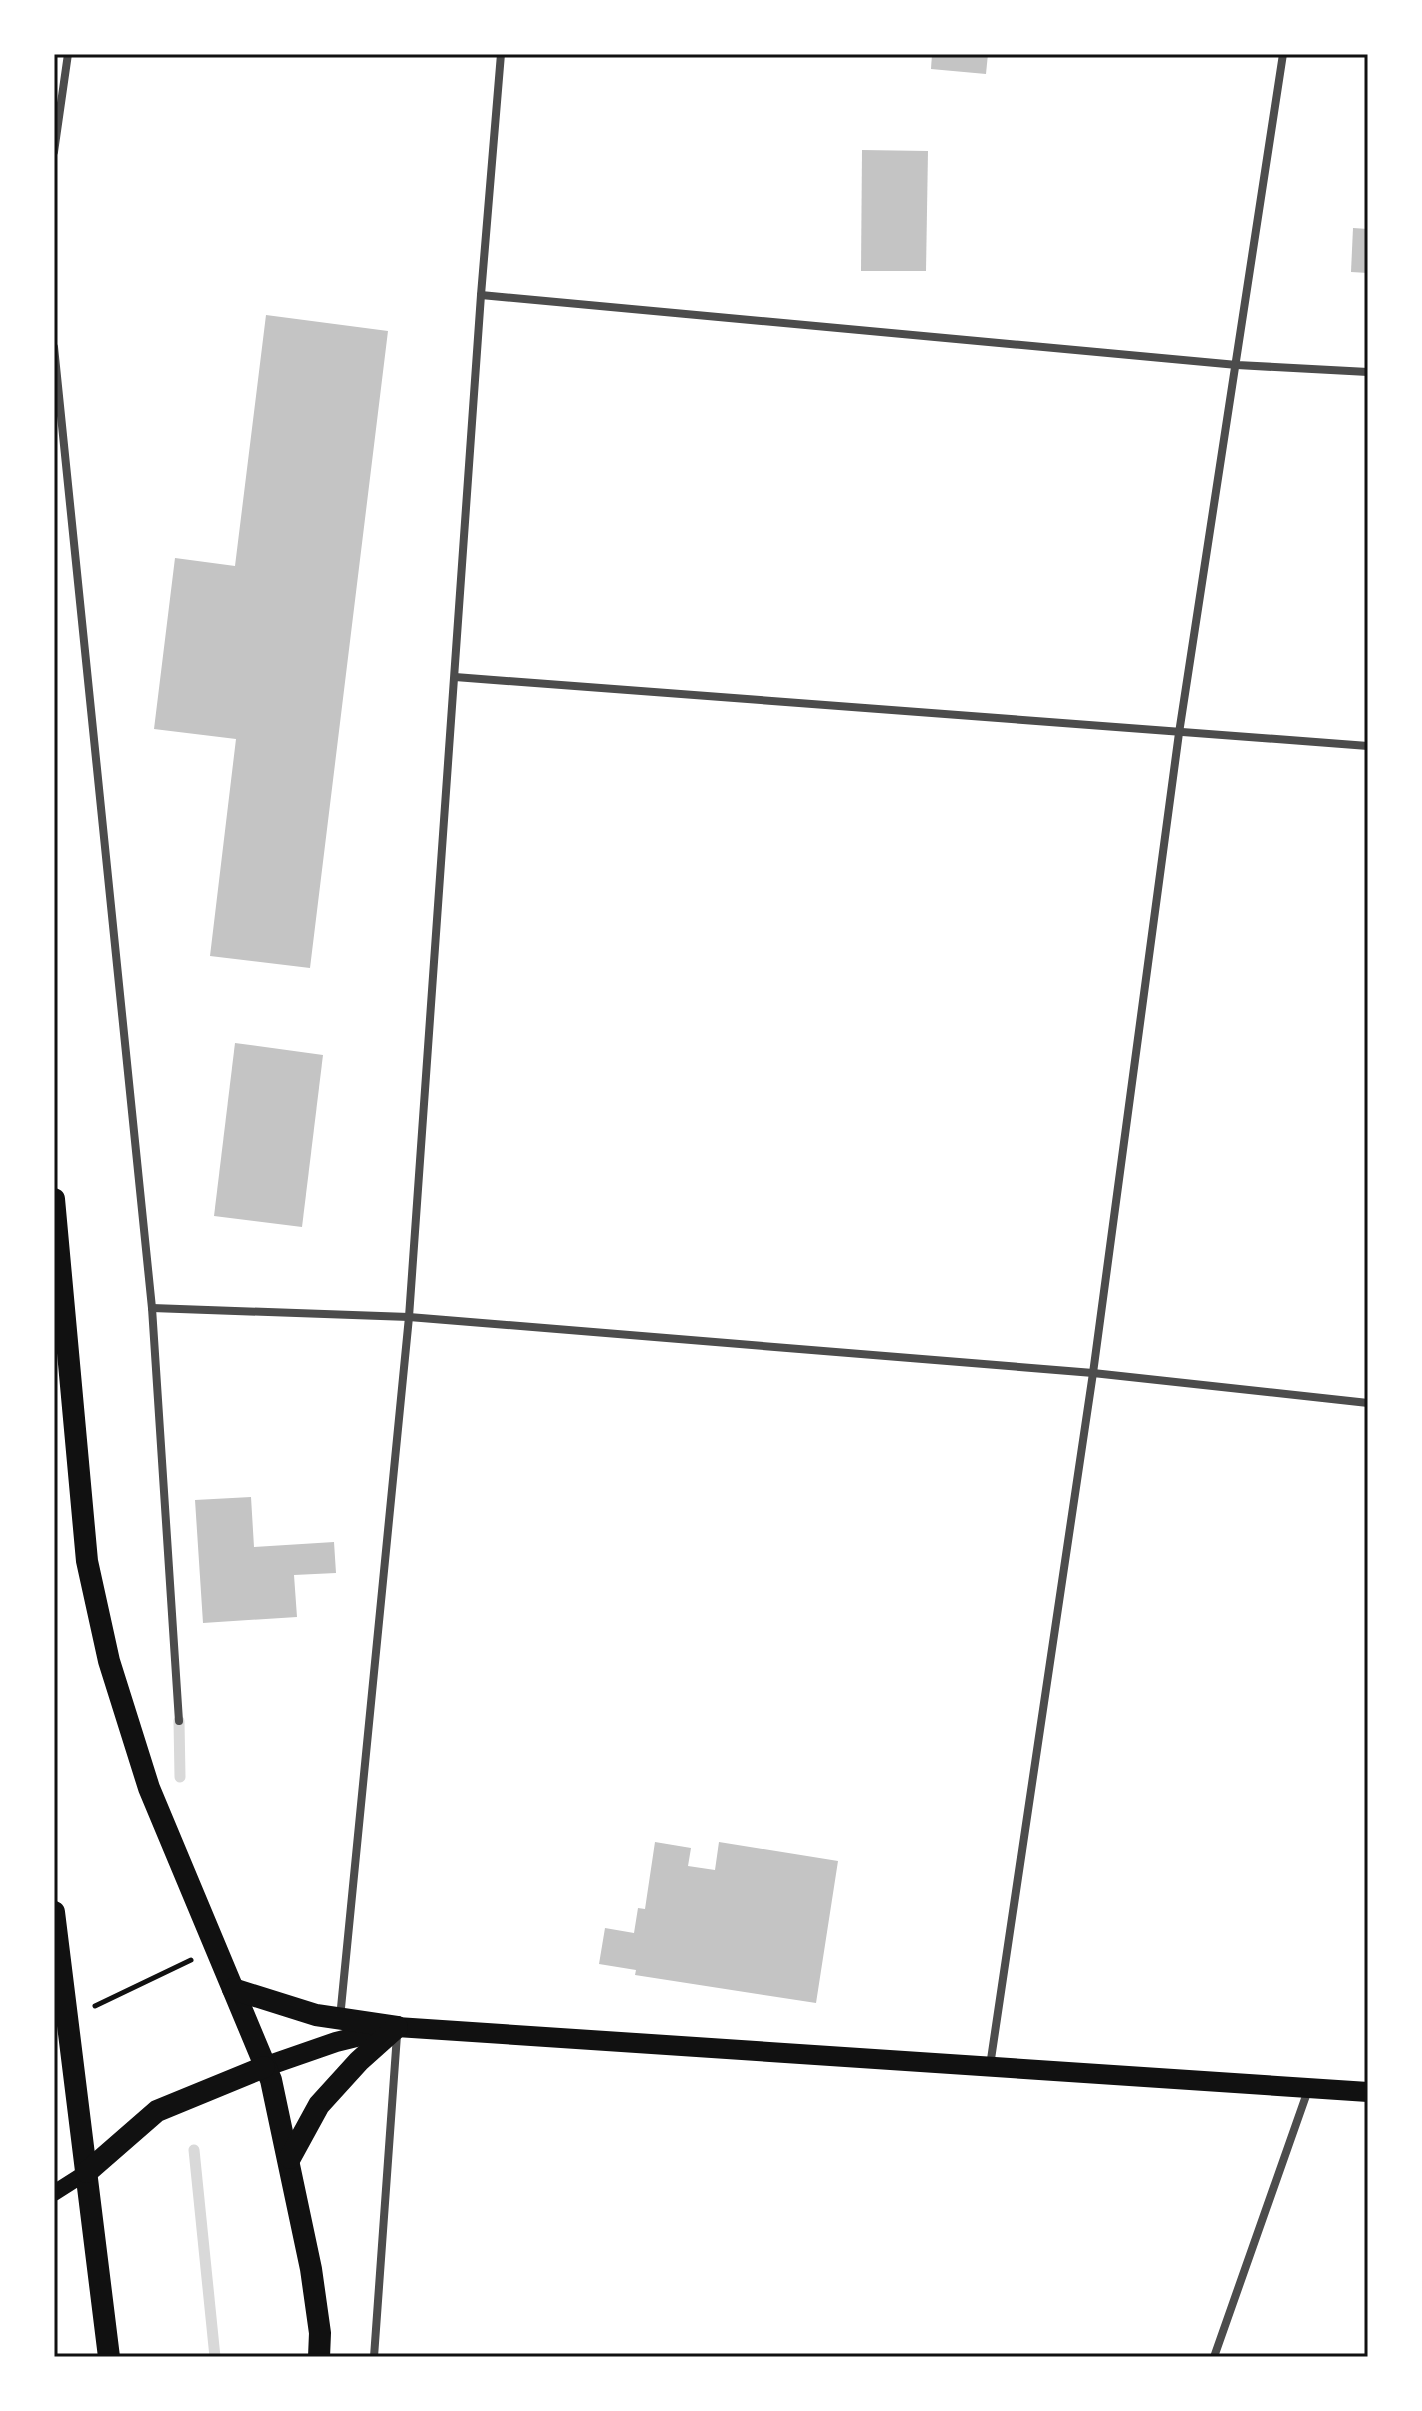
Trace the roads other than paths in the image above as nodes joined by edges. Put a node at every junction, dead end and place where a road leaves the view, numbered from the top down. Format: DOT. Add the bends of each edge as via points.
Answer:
graph roads {
  1 [pos="68,54"];
  2 [pos="501,54"];
  3 [pos="1283,54"];
  4 [pos="54,152"];
  5 [pos="481,295"];
  6 [pos="54,347"];
  7 [pos="1237,365"];
  8 [pos="1368,372"];
  9 [pos="455,677"];
  10 [pos="1179,733"];
  11 [pos="1368,746"];
  12 [pos="54,1199"];
  13 [pos="152,1308"];
  14 [pos="409,1317"];
  15 [pos="1093,1373"];
  16 [pos="1368,1403"];
  17 [pos="179,1721"];
  18 [pos="54,1912"];
  19 [pos="233,1989"];
  20 [pos="340,2019"];
  21 [pos="397,2027"];
  22 [pos="264,2067"];
  23 [pos="990,2067"];
  24 [pos="1309,2088"];
  25 [pos="1368,2092"];
  26 [pos="290,2158"];
  27 [pos="87,2172"];
  28 [pos="54,2193"];
  29 [pos="109,2357"];
  30 [pos="319,2357"];
  31 [pos="374,2357"];
  32 [pos="1214,2357"];
  1 -- 4 [label="street"];
  2 -- 5 [label="street"];
  3 -- 7 [label="street"];
  5 -- 7 [label="street"];
  5 -- 9 [label="street"];
  6 -- 13 [label="street"];
  7 -- 8 [label="street"];
  7 -- 10 [label="street"];
  9 -- 10 [label="street"];
  9 -- 14 [label="street"];
  10 -- 11 [label="street"];
  10 -- 15 [label="street"];
  12 -- 19 [label="highway" via="87,1561 109,1661 149,1788"];
  13 -- 14 [label="street"];
  13 -- 17 [label="street"];
  14 -- 15 [label="street"];
  14 -- 20 [label="street"];
  15 -- 16 [label="street"];
  15 -- 23 [label="street"];
  18 -- 27 [label="highway"];
  19 -- 20 [label="highway"];
  19 -- 22 [label="highway"];
  20 -- 21 [label="highway"];
  21 -- 22 [label="main road"];
  21 -- 23 [label="main road"];
  21 -- 26 [label="highway" via="319,2105"];
  21 -- 31 [label="street"];
  22 -- 26 [label="highway"];
  22 -- 27 [label="highway" via="157,2111"];
  23 -- 24 [label="main road"];
  24 -- 25 [label="main road"];
  24 -- 32 [label="street"];
  26 -- 30 [label="highway" via="311,2269"];
  27 -- 28 [label="main road"];
  27 -- 29 [label="highway"];
}
